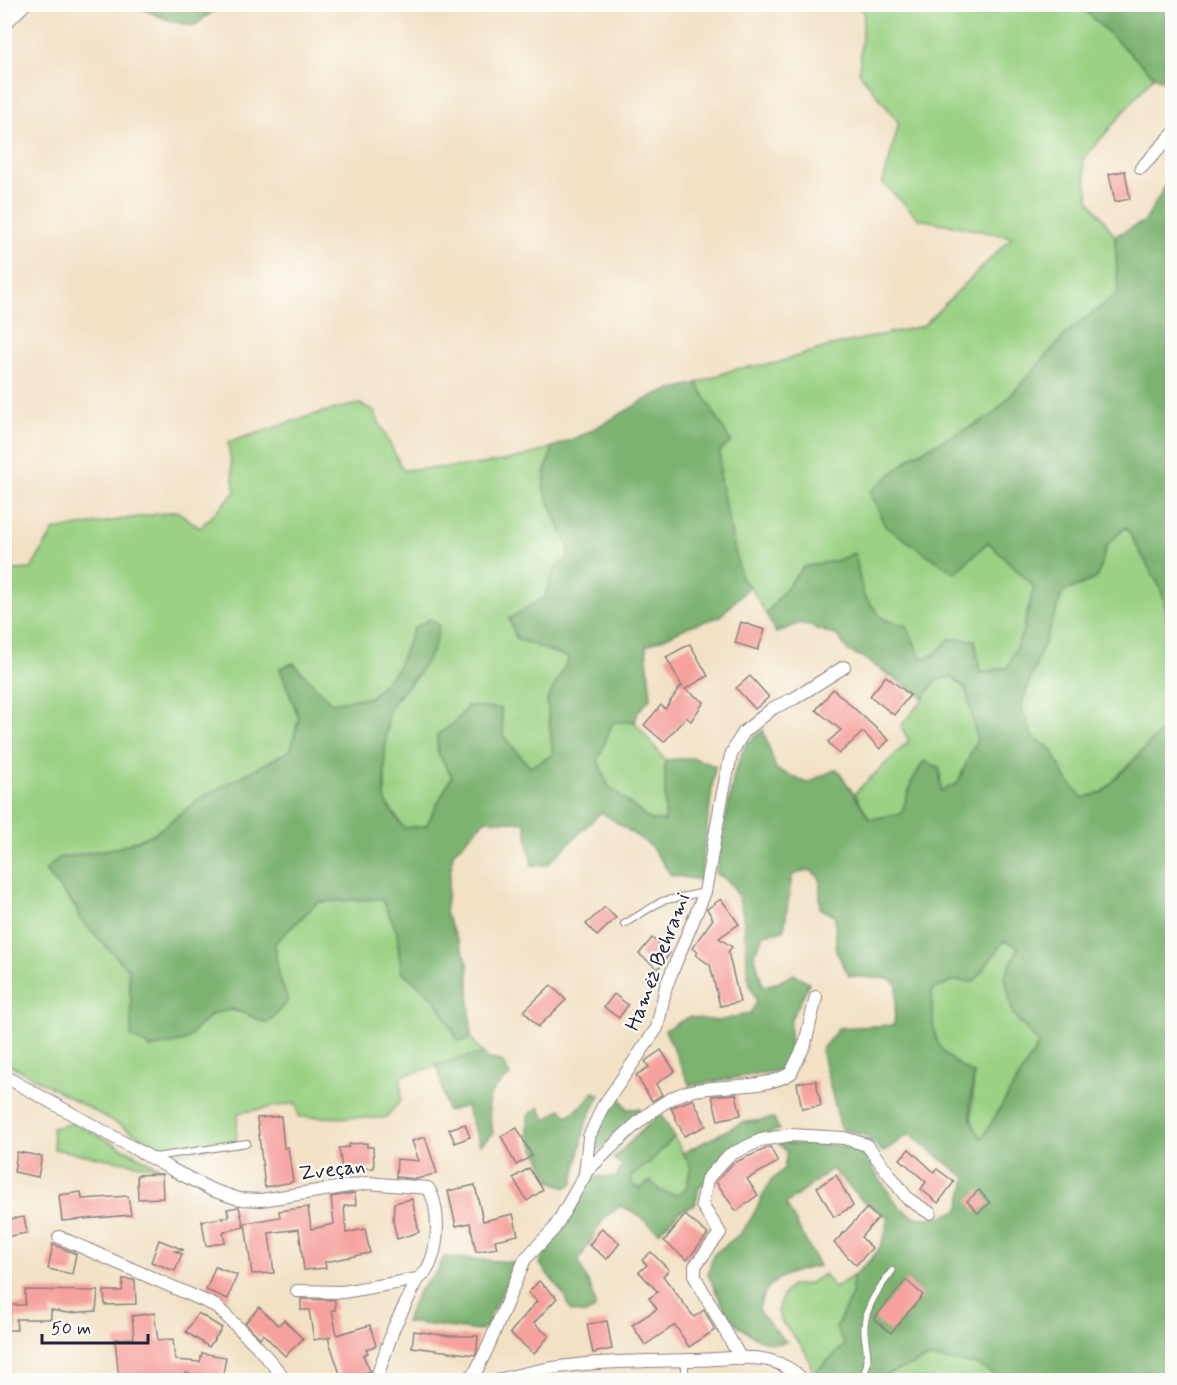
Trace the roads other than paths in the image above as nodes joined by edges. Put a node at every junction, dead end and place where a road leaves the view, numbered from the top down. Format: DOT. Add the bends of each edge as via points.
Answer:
graph roads {
  1 [pos="25,4"];
  2 [pos="4,25"];
  3 [pos="1173,135"];
  4 [pos="1142,168"];
  5 [pos="844,667"];
  6 [pos="705,892"];
  7 [pos="624,924"];
  8 [pos="816,997"];
  9 [pos="4,1076"];
  10 [pos="246,1143"];
  11 [pos="151,1158"];
  12 [pos="585,1173"];
  13 [pos="930,1213"];
  14 [pos="59,1237"];
  15 [pos="892,1271"];
  16 [pos="418,1279"];
  17 [pos="297,1291"];
  18 [pos="741,1359"];
  19 [pos="685,1360"];
  20 [pos="286,1380"];
  21 [pos="376,1380"];
  22 [pos="467,1380"];
  23 [pos="500,1380"];
  24 [pos="685,1380"];
  25 [pos="803,1380"];
  26 [pos="860,1380"];
  1 -- 2 [label="street"];
  3 -- 4 [label="street"];
  5 -- 6 [label="street, Hamëz Behrami" via="773,708 741,737 729,766"];
  6 -- 7 [label="lane, Hamëz Behrami" via="662,901"];
  6 -- 12 [label="street, Hamëz Behrami" via="666,986 657,1028 607,1100 589,1137"];
  8 -- 12 [label="street, Hamëz Behrami" via="805,1044 791,1073 772,1081 684,1092 632,1128"];
  9 -- 11 [label="street, Zveçan"];
  10 -- 11 [label="lane"];
  11 -- 16 [label="street, Zveçan" via="213,1190 247,1201 368,1183 428,1188 435,1202 434,1252 430,1269"];
  12 -- 22 [label="street, Hamëz Behrami" via="554,1230 525,1260 488,1347"];
  13 -- 18 [label="street" via="908,1199 867,1145 844,1138 791,1136 761,1140 729,1155 707,1179 702,1195 704,1210 720,1233 695,1266 695,1277"];
  14 -- 20 [label="street" via="216,1306"];
  15 -- 26 [label="lane" via="871,1301 865,1323 868,1368"];
  16 -- 17 [label="street" via="343,1292"];
  16 -- 21 [label="street, Zveçan" via="394,1327"];
  18 -- 19 [label="street"];
  18 -- 25 [label="street" via="768,1360"];
  19 -- 23 [label="street" via="577,1363"];
  19 -- 24 [label="lane"];
}
